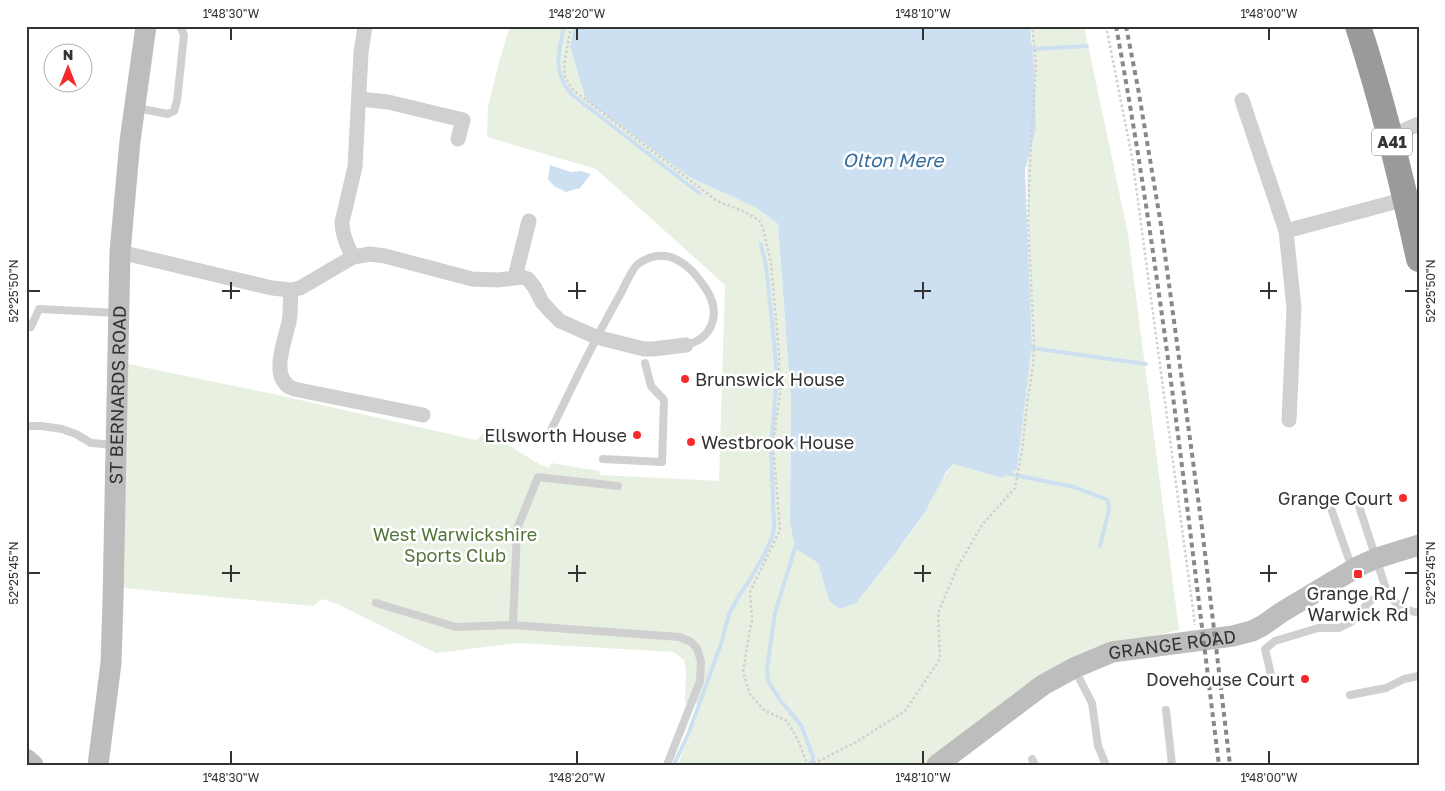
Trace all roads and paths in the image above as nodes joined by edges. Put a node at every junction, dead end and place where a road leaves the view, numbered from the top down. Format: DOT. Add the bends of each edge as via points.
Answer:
graph roads {
  1 [pos="146,26"];
  2 [pos="180,26"];
  3 [pos="365,26"];
  4 [pos="570,26"];
  5 [pos="1032,26"];
  6 [pos="1106,26"];
  7 [pos="1358,26"];
  8 [pos="360,99"];
  9 [pos="1242,100"];
  10 [pos="135,107"];
  11 [pos="1419,124"];
  12 [pos="1390,136"];
  13 [pos="458,140"];
  14 [pos="1406,199"];
  15 [pos="530,221"];
  16 [pos="1286,231"];
  17 [pos="120,252"];
  18 [pos="353,257"];
  19 [pos="1419,259"];
  20 [pos="515,277"];
  21 [pos="291,290"];
  22 [pos="119,313"];
  23 [pos="31,327"];
  24 [pos="596,337"];
  25 [pos="686,345"];
  26 [pos="644,356"];
  27 [pos="423,415"];
  28 [pos="1289,420"];
  29 [pos="26,426"];
  30 [pos="550,432"];
  31 [pos="116,445"];
  32 [pos="603,459"];
  33 [pos="618,486"];
  34 [pos="1327,497"];
  35 [pos="1356,497"];
  36 [pos="1419,545"];
  37 [pos="1377,558"];
  38 [pos="1352,570"];
  39 [pos="1387,592"];
  40 [pos="376,603"];
  41 [pos="1419,613"];
  42 [pos="513,625"];
  43 [pos="1196,630"];
  44 [pos="1074,668"];
  45 [pos="1419,676"];
  46 [pos="1272,679"];
  47 [pos="1350,695"];
  48 [pos="1166,710"];
  49 [pos="26,758"];
  50 [pos="32,765"];
  51 [pos="98,765"];
  52 [pos="667,765"];
  53 [pos="938,765"];
  54 [pos="1106,765"];
  55 [pos="1172,765"];
  1 -- 10 [label="street, ST BERNARDS ROAD"];
  2 -- 10 [label="lane" via="184,35 174,111 168,114"];
  3 -- 8 [label="street"];
  4 -- 5 [label="path" via="564,65 565,77 573,90 717,201 759,220 763,228 771,263 779,354 780,393 772,445 780,530 750,592 752,620 743,672 750,694 764,710 788,721 806,761 817,762 905,711 940,660 938,613 957,568 982,525 1015,488 1034,355 1028,220 1036,64"];
  6 -- 43 [label="path" via="1132,157"];
  7 -- 12 [label="highway, A41"];
  8 -- 13 [label="street" via="388,102 463,120"];
  8 -- 18 [label="street" via="355,167 342,222 346,244"];
  9 -- 16 [label="street"];
  10 -- 17 [label="street, ST BERNARDS ROAD"];
  11 -- 12 [label="street"];
  12 -- 14 [label="highway, A41"];
  14 -- 16 [label="street"];
  14 -- 19 [label="highway, A41"];
  15 -- 20 [label="street"];
  16 -- 28 [label="street" via="1294,308"];
  17 -- 21 [label="street"];
  17 -- 22 [label="street, ST BERNARDS ROAD"];
  18 -- 20 [label="street" via="385,256 472,279"];
  18 -- 21 [label="street"];
  20 -- 24 [label="street" via="528,279 542,302 560,321"];
  21 -- 27 [label="street" via="280,366 280,376 288,387"];
  22 -- 23 [label="lane" via="39,309"];
  22 -- 31 [label="street, ST BERNARDS ROAD"];
  24 -- 25 [label="lane" via="636,265 649,258 668,255 690,268 709,293 714,308 711,328 703,338"];
  24 -- 26 [label="street"];
  24 -- 30 [label="lane"];
  25 -- 26 [label="street" via="653,350"];
  26 -- 32 [label="lane" via="651,386 664,400 662,462"];
  29 -- 31 [label="lane" via="62,429 91,443"];
  31 -- 51 [label="street, ST BERNARDS ROAD" via="111,663"];
  33 -- 42 [label="lane" via="538,477 517,529"];
  34 -- 38 [label="lane"];
  35 -- 37 [label="lane"];
  36 -- 37 [label="street, GRANGE ROAD"];
  37 -- 38 [label="street, GRANGE ROAD"];
  37 -- 39 [label="lane"];
  38 -- 44 [label="street, GRANGE ROAD" via="1252,631 1112,652"];
  39 -- 41 [label="lane" via="1396,604"];
  39 -- 46 [label="lane" via="1370,601 1351,622 1339,628 1318,628 1275,641 1265,649"];
  40 -- 42 [label="lane" via="456,627"];
  42 -- 52 [label="lane" via="680,637 691,642 697,648 700,681"];
  44 -- 53 [label="street, GRANGE ROAD" via="1043,685"];
  44 -- 54 [label="lane" via="1092,704 1098,746"];
  45 -- 47 [label="lane" via="1386,688"];
  48 -- 55 [label="lane"];
  49 -- 50 [label="street"];
}
